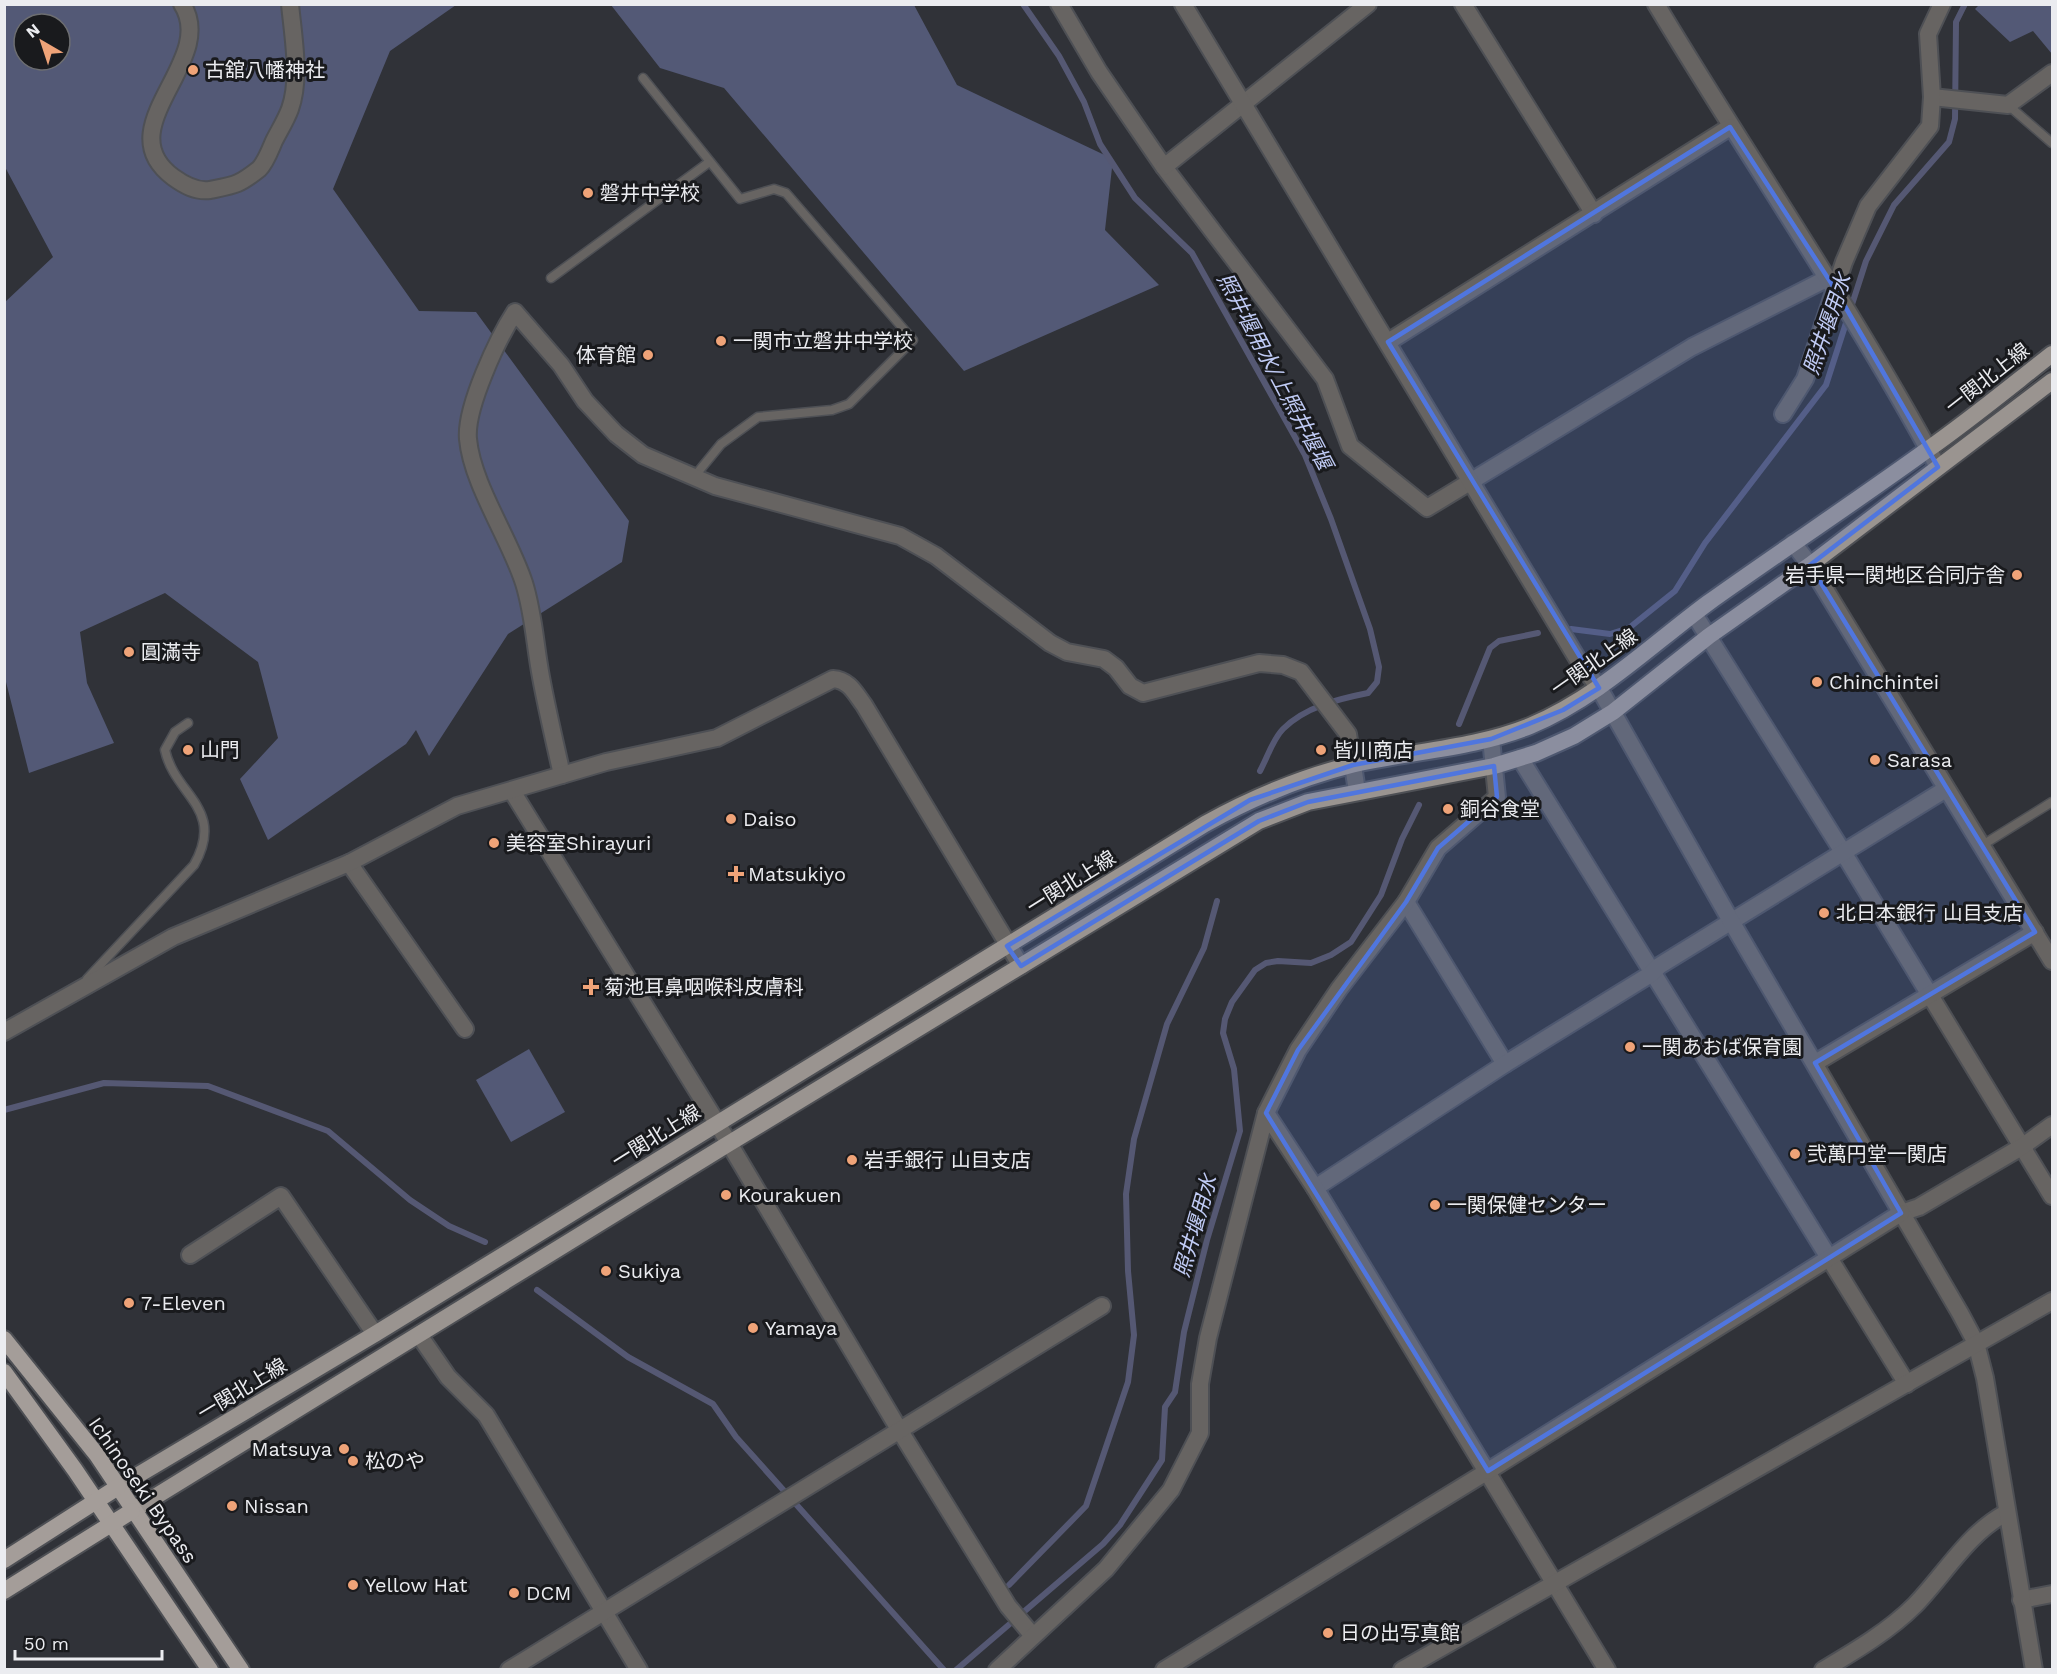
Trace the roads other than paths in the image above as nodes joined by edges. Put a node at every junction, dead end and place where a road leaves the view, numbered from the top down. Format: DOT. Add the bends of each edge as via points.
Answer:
graph roads {
  1 [pos="182,4"];
  2 [pos="290,4"];
  3 [pos="1059,4"];
  4 [pos="1182,4"];
  5 [pos="1368,4"];
  6 [pos="1463,4"];
  7 [pos="1942,4"];
  8 [pos="1659,5"];
  9 [pos="2052,73"];
  10 [pos="643,78"];
  11 [pos="1937,97"];
  12 [pos="1244,103"];
  13 [pos="2008,105"];
  14 [pos="1730,127"];
  15 [pos="2052,143"];
  16 [pos="708,162"];
  17 [pos="1164,167"];
  18 [pos="1594,214"];
  19 [pos="551,278"];
  20 [pos="1835,290"];
  21 [pos="1389,342"];
  22 [pos="2052,354"];
  23 [pos="2052,381"];
  24 [pos="1783,414"];
  25 [pos="1929,449"];
  26 [pos="1938,467"];
  27 [pos="694,477"];
  28 [pos="1470,480"];
  29 [pos="1793,543"];
  30 [pos="1810,565"];
  31 [pos="1694,614"];
  32 [pos="1709,636"];
  33 [pos="1599,688"];
  34 [pos="1613,712"];
  35 [pos="188,723"];
  36 [pos="1491,739"];
  37 [pos="1520,758"];
  38 [pos="1353,765"];
  39 [pos="1494,766"];
  40 [pos="562,775"];
  41 [pos="1946,789"];
  42 [pos="512,791"];
  43 [pos="1357,791"];
  44 [pos="2052,802"];
  45 [pos="1980,846"];
  46 [pos="1843,852"];
  47 [pos="349,863"];
  48 [pos="1406,902"];
  49 [pos="1731,921"];
  50 [pos="2035,932"];
  51 [pos="1007,946"];
  52 [pos="2052,961"];
  53 [pos="1021,966"];
  54 [pos="1652,974"];
  55 [pos="72,995"];
  56 [pos="1930,995"];
  57 [pos="465,1029"];
  58 [pos="4,1032"];
  59 [pos="1815,1063"];
  60 [pos="1505,1064"];
  61 [pos="1266,1113"];
  62 [pos="717,1123"];
  63 [pos="2052,1125"];
  64 [pos="728,1143"];
  65 [pos="2023,1146"];
  66 [pos="1315,1188"];
  67 [pos="2052,1196"];
  68 [pos="1902,1213"];
  69 [pos="190,1255"];
  70 [pos="1827,1257"];
  71 [pos="2052,1301"];
  72 [pos="1102,1306"];
  73 [pos="375,1334"];
  74 [pos="419,1335"];
  75 [pos="4,1339"];
  76 [pos="1976,1343"];
  77 [pos="4,1372"];
  78 [pos="1907,1384"];
  79 [pos="900,1431"];
  80 [pos="1488,1471"];
  81 [pos="118,1487"];
  82 [pos="97,1502"];
  83 [pos="132,1511"];
  84 [pos="2006,1513"];
  85 [pos="112,1525"];
  86 [pos="4,1560"];
  87 [pos="1554,1583"];
  88 [pos="4,1592"];
  89 [pos="2052,1594"];
  90 [pos="2021,1600"];
  91 [pos="603,1612"];
  92 [pos="1033,1636"];
  93 [pos="210,1670"];
  94 [pos="241,1670"];
  95 [pos="508,1670"];
  96 [pos="639,1670"];
  97 [pos="997,1670"];
  98 [pos="1164,1670"];
  99 [pos="1402,1670"];
  100 [pos="1607,1670"];
  101 [pos="1824,1670"];
  102 [pos="2034,1670"];
  1 -- 2 [label="street" via="191,18 189,45 153,123 150,146 159,165 185,185 201,191 240,184 262,166 291,108 294,82"];
  3 -- 17 [label="street" via="1099,72"];
  4 -- 12 [label="street"];
  5 -- 12 [label="street"];
  6 -- 18 [label="street"];
  7 -- 11 [label="street" via="1928,34"];
  8 -- 14 [label="street"];
  9 -- 13 [label="street"];
  10 -- 16 [label="lane"];
  11 -- 13 [label="street"];
  11 -- 20 [label="street" via="1930,126 1868,206"];
  12 -- 17 [label="street"];
  12 -- 21 [label="street"];
  13 -- 15 [label="lane"];
  14 -- 18 [label="street"];
  14 -- 20 [label="street"];
  16 -- 19 [label="lane"];
  16 -- 27 [label="lane" via="740,199 774,189 786,193 913,340 849,404 832,410 758,417 721,444"];
  17 -- 28 [label="street" via="1325,379 1350,446 1427,508"];
  18 -- 21 [label="street"];
  20 -- 24 [label="street" via="1805,379"];
  20 -- 25 [label="street"];
  20 -- 28 [label="street" via="1692,347"];
  21 -- 28 [label="street"];
  22 -- 25 [label="main road, 一関北上線"];
  23 -- 26 [label="main road, 一関北上線"];
  25 -- 26 [label="street"];
  25 -- 29 [label="main road, 一関北上線"];
  26 -- 30 [label="main road, 一関北上線"];
  27 -- 38 [label="street" via="900,537 936,556 1050,643 1066,652 1104,659 1130,686 1143,693 1259,663 1283,664 1301,672 1348,734"];
  27 -- 40 [label="street" via="643,455 616,434 515,312 468,420 468,441 523,582 536,630 540,675"];
  28 -- 33 [label="street"];
  29 -- 30 [label="street"];
  29 -- 31 [label="main road, 一関北上線"];
  30 -- 32 [label="main road, 一関北上線"];
  30 -- 41 [label="street"];
  31 -- 32 [label="street"];
  31 -- 33 [label="main road, 一関北上線"];
  32 -- 34 [label="main road, 一関北上線"];
  32 -- 46 [label="street"];
  33 -- 34 [label="street"];
  33 -- 36 [label="main road, 一関北上線" via="1538,723"];
  34 -- 37 [label="main road, 一関北上線" via="1574,736"];
  34 -- 49 [label="street"];
  35 -- 55 [label="lane" via="175,732 165,750 171,768 198,806 204,830 200,854 186,874"];
  36 -- 38 [label="main road, 一関北上線"];
  36 -- 39 [label="street"];
  37 -- 39 [label="main road, 一関北上線"];
  37 -- 54 [label="street"];
  38 -- 43 [label="street"];
  38 -- 51 [label="main road, 一関北上線" via="1302,779 1250,800"];
  39 -- 43 [label="main road, 一関北上線"];
  39 -- 48 [label="street" via="1497,797 1437,849"];
  40 -- 42 [label="street"];
  40 -- 51 [label="street" via="717,738 825,680 841,680 864,705"];
  41 -- 45 [label="street"];
  41 -- 46 [label="street"];
  42 -- 47 [label="street" via="457,806"];
  42 -- 62 [label="street"];
  43 -- 53 [label="main road, 一関北上線" via="1308,802 1259,820"];
  44 -- 45 [label="lane"];
  45 -- 50 [label="street"];
  46 -- 49 [label="street"];
  46 -- 56 [label="street"];
  47 -- 55 [label="street" via="173,937"];
  47 -- 57 [label="street"];
  48 -- 60 [label="street"];
  48 -- 61 [label="street" via="1298,1050"];
  49 -- 54 [label="street"];
  49 -- 59 [label="street"];
  50 -- 52 [label="street"];
  50 -- 56 [label="street"];
  51 -- 53 [label="street"];
  51 -- 62 [label="main road, 一関北上線"];
  53 -- 64 [label="main road, 一関北上線"];
  54 -- 60 [label="street"];
  54 -- 70 [label="street"];
  55 -- 58 [label="street"];
  56 -- 59 [label="street"];
  56 -- 65 [label="street"];
  59 -- 68 [label="street"];
  60 -- 66 [label="street"];
  61 -- 66 [label="street"];
  61 -- 92 [label="street" via="1208,1338 1200,1383 1200,1433 1171,1490 1141,1528 1106,1569"];
  62 -- 64 [label="street"];
  62 -- 73 [label="main road, 一関北上線"];
  63 -- 65 [label="street"];
  64 -- 74 [label="main road, 一関北上線"];
  64 -- 79 [label="street"];
  65 -- 67 [label="street"];
  65 -- 68 [label="street"];
  66 -- 80 [label="street"];
  68 -- 70 [label="street"];
  68 -- 76 [label="street"];
  69 -- 73 [label="street" via="281,1196"];
  70 -- 78 [label="street"];
  70 -- 80 [label="street"];
  71 -- 76 [label="street"];
  72 -- 79 [label="street"];
  73 -- 81 [label="main road, 一関北上線"];
  74 -- 83 [label="main road, 一関北上線"];
  74 -- 91 [label="street" via="448,1377 486,1415"];
  75 -- 81 [label="highway, Ichinoseki Bypass"];
  76 -- 78 [label="street"];
  76 -- 84 [label="street"];
  77 -- 82 [label="highway"];
  78 -- 87 [label="street"];
  79 -- 91 [label="street"];
  79 -- 92 [label="street" via="1008,1606"];
  80 -- 87 [label="street"];
  80 -- 98 [label="street"];
  81 -- 82 [label="highway"];
  81 -- 83 [label="highway, Ichinoseki Bypass"];
  82 -- 85 [label="highway"];
  82 -- 86 [label="highway"];
  83 -- 85 [label="highway"];
  83 -- 94 [label="highway, Ichinoseki Bypass"];
  84 -- 90 [label="street"];
  84 -- 101 [label="street" via="1985,1525 1913,1606 1863,1646"];
  85 -- 88 [label="highway"];
  85 -- 93 [label="highway"];
  87 -- 99 [label="street"];
  87 -- 100 [label="street"];
  89 -- 90 [label="street"];
  90 -- 102 [label="street"];
  91 -- 95 [label="street"];
  91 -- 96 [label="street"];
  92 -- 97 [label="street"];
}
